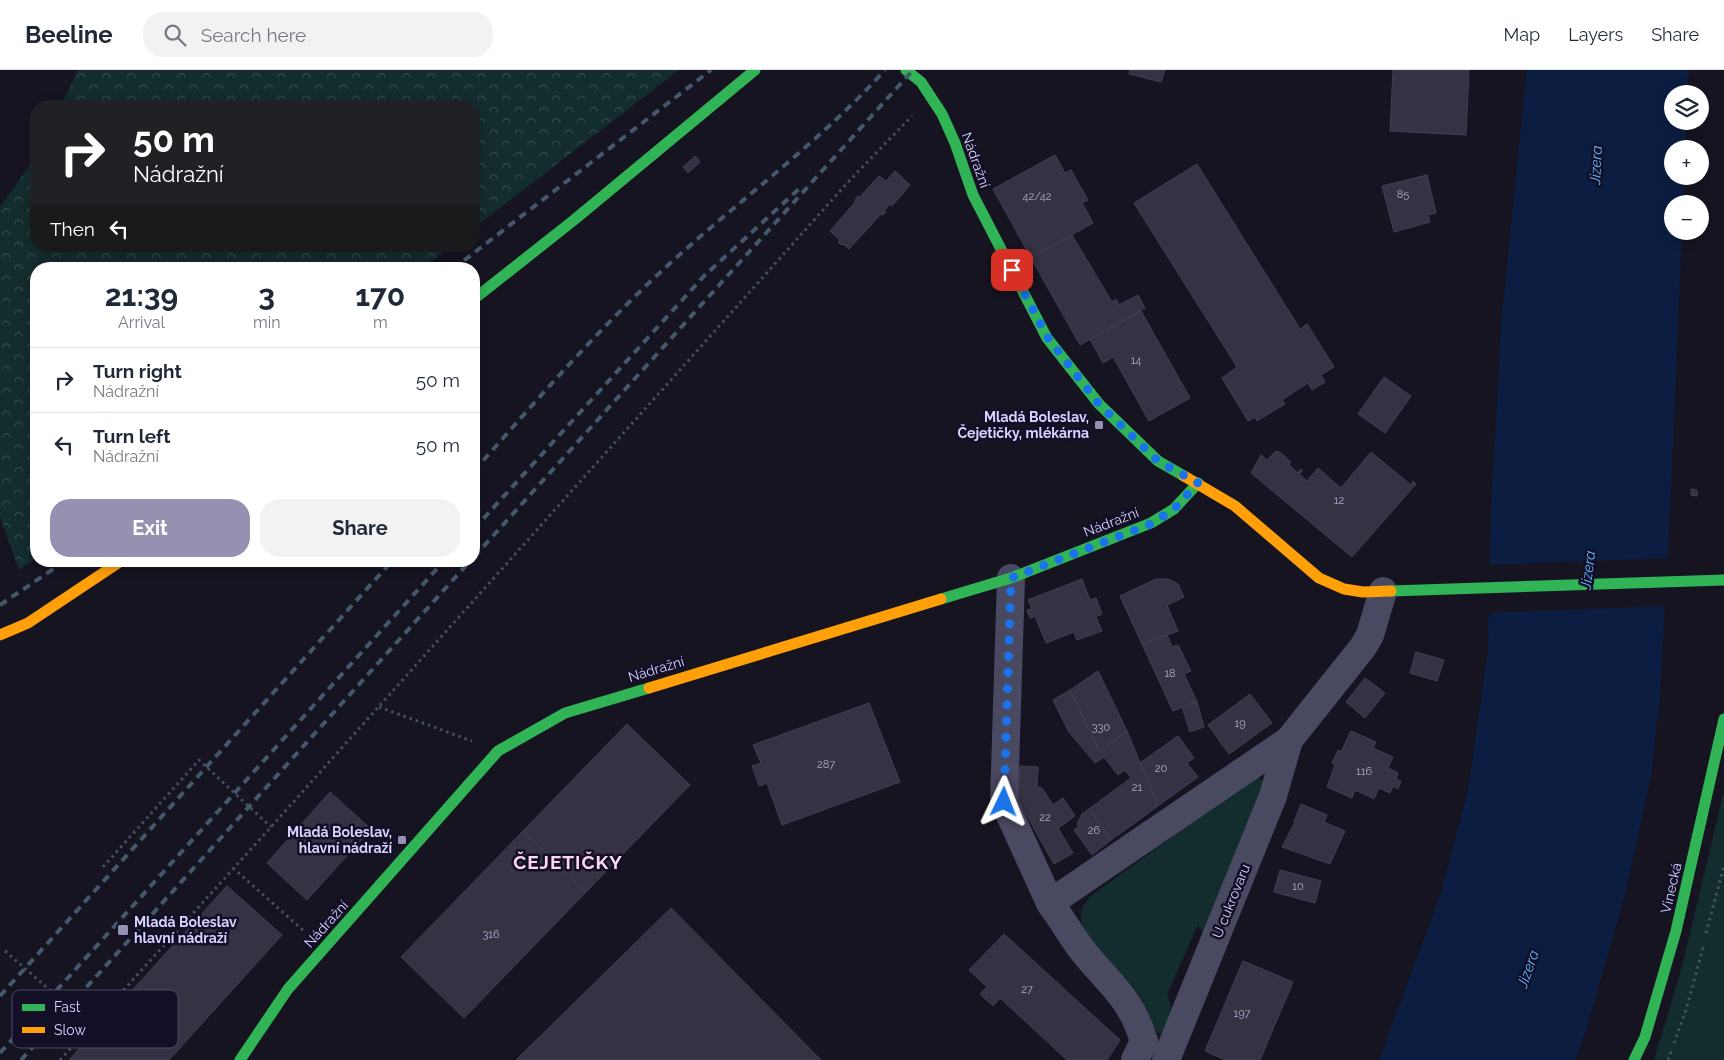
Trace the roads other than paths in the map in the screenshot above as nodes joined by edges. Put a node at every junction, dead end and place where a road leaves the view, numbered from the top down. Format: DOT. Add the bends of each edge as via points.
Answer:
graph roads {
  1 [pos="755,70"];
  2 [pos="906,70"];
  3 [pos="480,294"];
  4 [pos="1198,483"];
  5 [pos="112,567"];
  6 [pos="1011,578"];
  7 [pos="1724,580"];
  8 [pos="1383,591"];
  9 [pos="0,635"];
  10 [pos="1724,719"];
  11 [pos="1289,740"];
  12 [pos="1050,903"];
  13 [pos="1144,1058"];
  14 [pos="240,1060"];
  15 [pos="1166,1060"];
  16 [pos="1634,1060"];
  1 -- 3 [label="street"];
  2 -- 4 [label="street, Nádražní" via="931,96 955,143 976,202 1058,354 1099,404 1151,455"];
  4 -- 6 [label="street, Nádražní" via="1174,509 1151,524"];
  4 -- 8 [label="street, Nádražní" via="1235,506 1319,578 1344,589"];
  5 -- 9 [label="street" via="28,623"];
  6 -- 12 [label="street" via="1004,802"];
  6 -- 14 [label="street, Nádražní" via="565,713 498,751 288,989"];
  7 -- 8 [label="street, Nádražní"];
  8 -- 11 [label="street, U cukrovaru" via="1370,635 1363,647"];
  10 -- 16 [label="street, Vinecká" via="1676,931"];
  11 -- 12 [label="street, U cukrovaru"];
  11 -- 15 [label="street, U cukrovaru" via="1273,796"];
  12 -- 13 [label="street" via="1082,950 1131,1007 1144,1041"];
}
